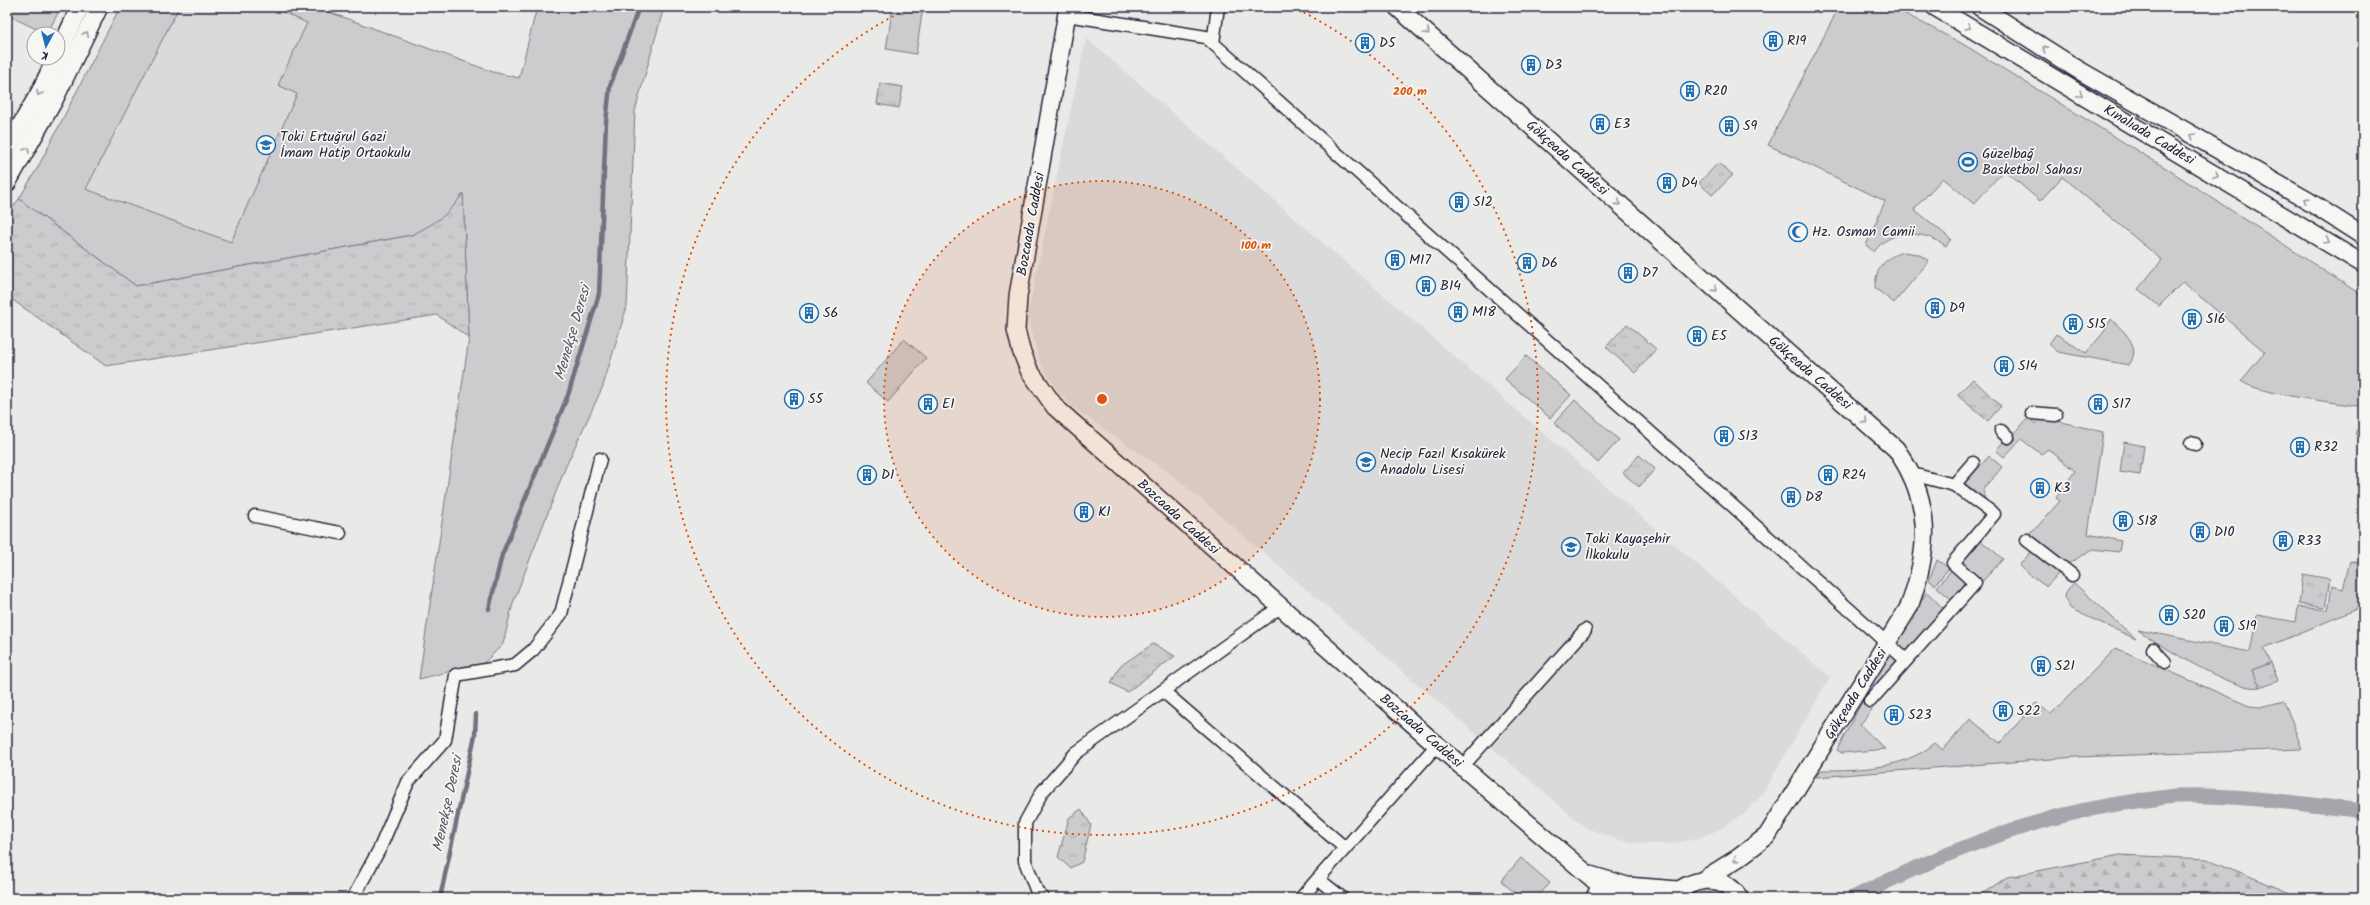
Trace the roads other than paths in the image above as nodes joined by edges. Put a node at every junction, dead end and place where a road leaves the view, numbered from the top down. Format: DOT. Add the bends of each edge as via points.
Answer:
graph roads {
  1 [pos="80,7"];
  2 [pos="99,7"];
  3 [pos="1218,7"];
  4 [pos="1397,7"];
  5 [pos="1935,7"];
  6 [pos="1980,7"];
  7 [pos="1068,11"];
  8 [pos="66,37"];
  9 [pos="1213,43"];
  10 [pos="52,66"];
  11 [pos="7,149"];
  12 [pos="7,183"];
  13 [pos="2363,236"];
  14 [pos="2363,264"];
  15 [pos="2032,412"];
  16 [pos="2056,416"];
  17 [pos="600,459"];
  18 [pos="1973,463"];
  19 [pos="1912,474"];
  20 [pos="1954,485"];
  21 [pos="255,516"];
  22 [pos="340,533"];
  23 [pos="2027,540"];
  24 [pos="2072,575"];
  25 [pos="1280,607"];
  26 [pos="1585,630"];
  27 [pos="1888,642"];
  28 [pos="2153,649"];
  29 [pos="1906,660"];
  30 [pos="2165,662"];
  31 [pos="1163,691"];
  32 [pos="1870,701"];
  33 [pos="1437,745"];
  34 [pos="1462,767"];
  35 [pos="1345,848"];
  36 [pos="1318,879"];
  37 [pos="1703,880"];
  38 [pos="1593,886"];
  39 [pos="1675,894"];
  40 [pos="354,898"];
  41 [pos="1043,898"];
  42 [pos="1302,898"];
  43 [pos="1342,898"];
  44 [pos="1615,898"];
  45 [pos="1739,898"];
  1 -- 8 [label="street"];
  12 -- 2 [label="street, one-way" via="54,100"];
  3 -- 9 [label="street"];
  4 -- 19 [label="street, Gökçeada Caddesi, one-way" via="1896,449"];
  5 -- 14 [label="street, Kınalıada Caddesi, one-way"];
  13 -- 6 [label="street, Kınalıada Caddesi, one-way" via="2308,201 2077,69"];
  7 -- 9 [label="street" via="1206,38"];
  7 -- 25 [label="street, Bozcaada Caddesi" via="1018,296 1016,330 1021,350 1029,370 1055,407"];
  9 -- 27 [label="street"];
  10 -- 11 [label="street, one-way"];
  15 -- 16 [label="street"];
  17 -- 40 [label="street" via="561,614 533,650 515,665 456,675 445,740 408,782 380,848"];
  18 -- 20 [label="street"];
  19 -- 20 [label="street"];
  19 -- 27 [label="street, Gökçeada Caddesi" via="1924,512 1925,535 1919,580 1909,607"];
  20 -- 29 [label="street" via="1994,514 1953,563 1975,583"];
  21 -- 22 [label="street"];
  23 -- 24 [label="street"];
  25 -- 31 [label="street"];
  25 -- 33 [label="street, Bozcaada Caddesi"];
  26 -- 34 [label="street"];
  27 -- 29 [label="street"];
  27 -- 37 [label="street, Gökçeada Caddesi, one-way" via="1767,836"];
  28 -- 30 [label="street"];
  29 -- 32 [label="street"];
  31 -- 35 [label="street"];
  31 -- 41 [label="street" via="1076,753 1042,792 1025,823 1024,861 1037,892"];
  33 -- 34 [label="street, Bozcaada Caddesi"];
  33 -- 35 [label="street"];
  34 -- 38 [label="street, Bozcaada Caddesi"];
  35 -- 36 [label="street"];
  36 -- 42 [label="street"];
  36 -- 43 [label="street"];
  37 -- 39 [label="street" via="1690,882"];
  37 -- 45 [label="street" via="1716,881"];
  38 -- 39 [label="street" via="1627,886"];
  38 -- 44 [label="street, Bozcaada Caddesi"];
}
